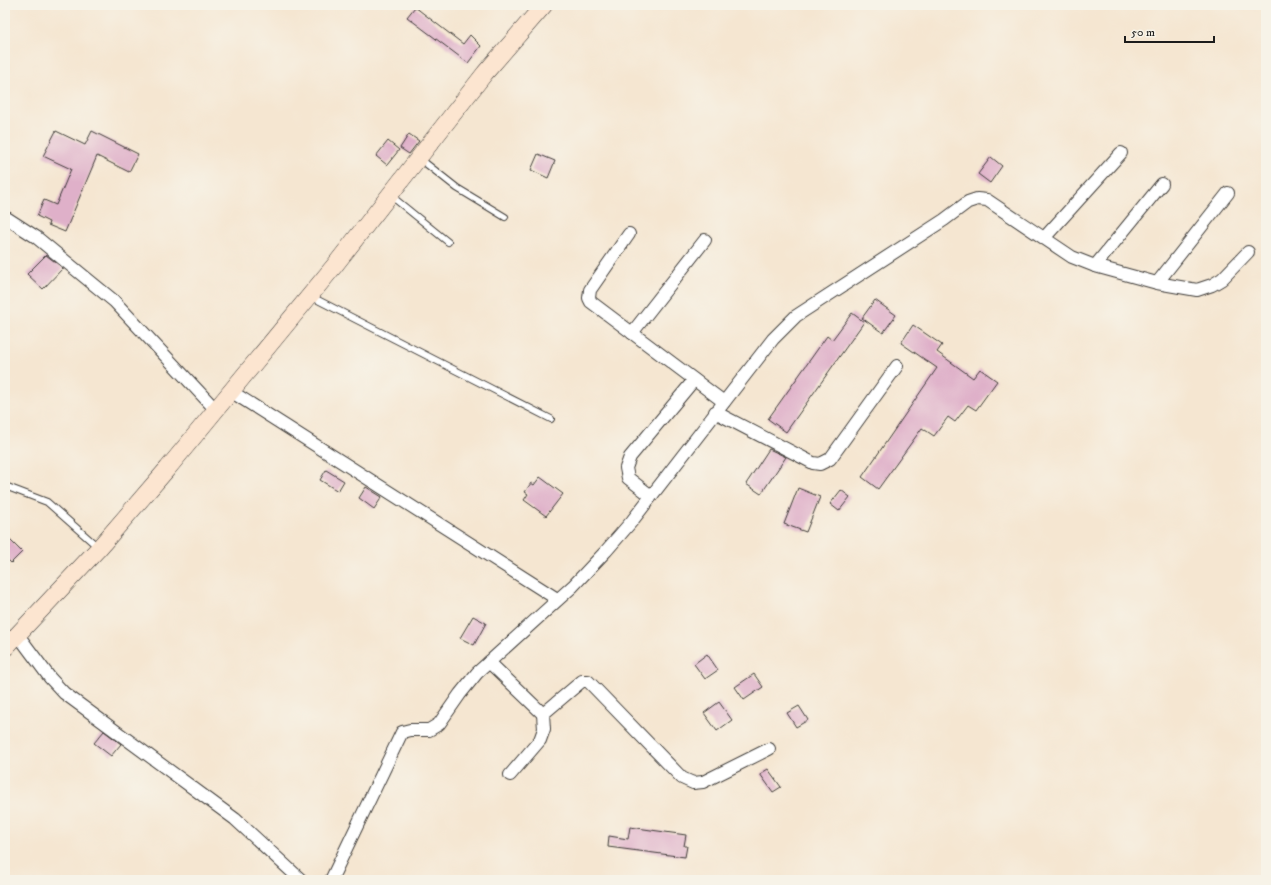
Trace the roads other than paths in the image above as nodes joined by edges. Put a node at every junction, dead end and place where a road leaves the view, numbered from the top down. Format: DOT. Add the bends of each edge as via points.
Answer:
graph roads {
  1 [pos="544,5"];
  2 [pos="1121,153"];
  3 [pos="418,157"];
  4 [pos="1162,184"];
  5 [pos="1228,193"];
  6 [pos="389,194"];
  7 [pos="5,217"];
  8 [pos="505,217"];
  9 [pos="629,234"];
  10 [pos="1045,237"];
  11 [pos="705,240"];
  12 [pos="448,242"];
  13 [pos="1248,252"];
  14 [pos="1095,266"];
  15 [pos="1157,283"];
  16 [pos="309,296"];
  17 [pos="632,333"];
  18 [pos="897,366"];
  19 [pos="694,380"];
  20 [pos="232,392"];
  21 [pos="724,402"];
  22 [pos="216,410"];
  23 [pos="715,412"];
  24 [pos="551,419"];
  25 [pos="5,486"];
  26 [pos="651,496"];
  27 [pos="99,548"];
  28 [pos="557,599"];
  29 [pos="18,635"];
  30 [pos="5,648"];
  31 [pos="489,662"];
  32 [pos="543,714"];
  33 [pos="769,749"];
  34 [pos="510,775"];
  35 [pos="301,880"];
  36 [pos="332,880"];
  1 -- 3 [label="main road" via="485,73"];
  2 -- 10 [label="street"];
  3 -- 6 [label="main road"];
  3 -- 8 [label="lane" via="457,188"];
  4 -- 14 [label="street"];
  5 -- 15 [label="street"];
  6 -- 12 [label="lane"];
  6 -- 16 [label="main road"];
  7 -- 22 [label="street" via="36,237 114,301"];
  9 -- 17 [label="street" via="590,290 589,298"];
  10 -- 14 [label="street" via="1072,257"];
  10 -- 21 [label="street" via="987,200 977,199 968,202 796,316 773,339"];
  11 -- 17 [label="street"];
  13 -- 15 [label="street" via="1212,286 1197,290"];
  14 -- 15 [label="street"];
  16 -- 20 [label="main road"];
  16 -- 24 [label="lane"];
  17 -- 19 [label="street"];
  18 -- 23 [label="street" via="830,459 820,464 813,463"];
  19 -- 21 [label="street"];
  19 -- 26 [label="street" via="630,457 626,468 628,478"];
  20 -- 22 [label="main road"];
  20 -- 28 [label="street"];
  21 -- 23 [label="street"];
  22 -- 27 [label="main road"];
  23 -- 26 [label="street"];
  25 -- 27 [label="lane" via="46,502"];
  26 -- 28 [label="street" via="606,552"];
  27 -- 29 [label="main road"];
  28 -- 31 [label="street"];
  29 -- 30 [label="main road"];
  29 -- 35 [label="street" via="64,693 235,819"];
  31 -- 32 [label="street"];
  31 -- 36 [label="street" via="470,681 439,724 424,731 402,732"];
  32 -- 33 [label="street" via="582,681 588,681 682,778 692,783 703,782"];
  32 -- 34 [label="street" via="544,729 540,740"];
}
